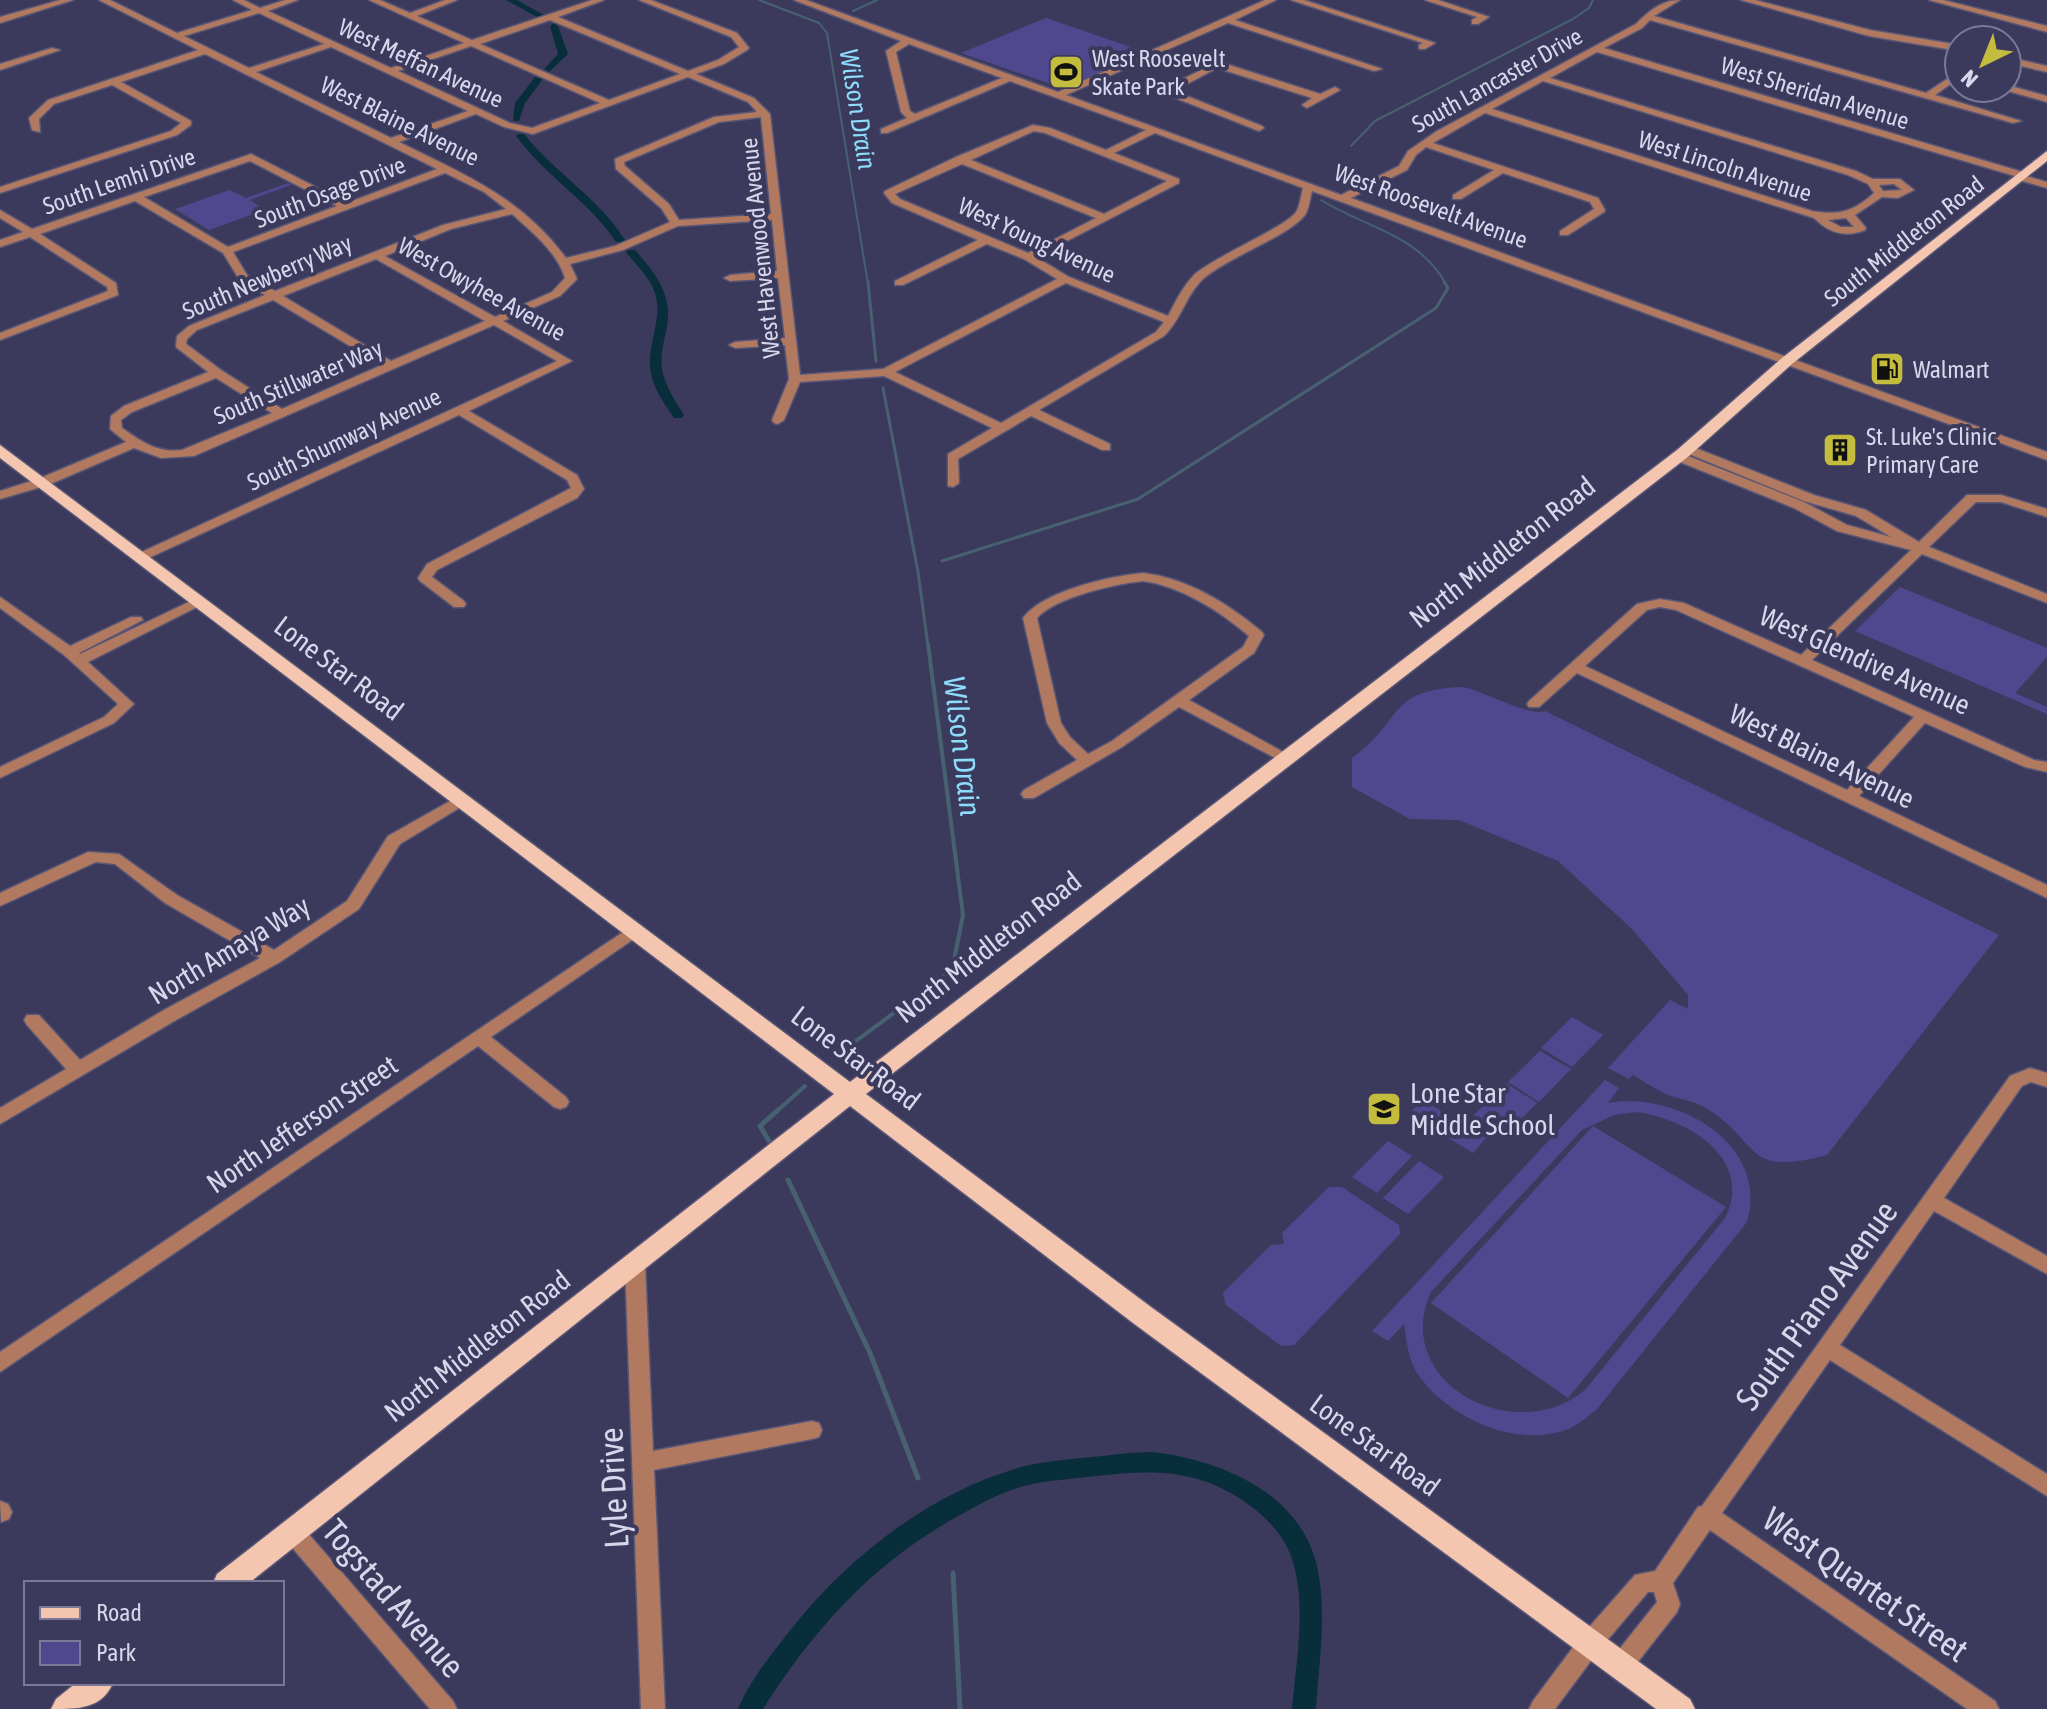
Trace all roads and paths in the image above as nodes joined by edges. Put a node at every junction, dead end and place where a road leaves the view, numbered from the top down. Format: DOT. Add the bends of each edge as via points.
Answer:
graph roads {
  1 [pos="69,0"];
  2 [pos="103,0"];
  3 [pos="237,0"];
  4 [pos="294,0"];
  5 [pos="373,0"];
  6 [pos="453,0"];
  7 [pos="600,0"];
  8 [pos="643,0"];
  9 [pos="798,0"];
  10 [pos="1272,0"];
  11 [pos="1295,0"];
  12 [pos="1429,0"];
  13 [pos="1676,0"];
  14 [pos="1745,0"];
  15 [pos="1933,0"];
  16 [pos="1759,2"];
  17 [pos="260,11"];
  18 [pos="1495,12"];
  19 [pos="410,16"];
  20 [pos="550,17"];
  21 [pos="1485,17"];
  22 [pos="1648,17"];
  23 [pos="0,20"];
  24 [pos="1228,20"];
  25 [pos="1475,22"];
  26 [pos="2047,29"];
  27 [pos="176,36"];
  28 [pos="1442,37"];
  29 [pos="909,40"];
  30 [pos="472,43"];
  31 [pos="332,44"];
  32 [pos="1943,45"];
  33 [pos="1596,49"];
  34 [pos="55,50"];
  35 [pos="205,51"];
  36 [pos="1154,53"];
  37 [pos="1389,63"];
  38 [pos="2023,64"];
  39 [pos="1,65"];
  40 [pos="1216,65"];
  41 [pos="1377,69"];
  42 [pos="2047,69"];
  43 [pos="390,71"];
  44 [pos="247,72"];
  45 [pos="690,74"];
  46 [pos="1365,75"];
  47 [pos="1011,77"];
  48 [pos="1542,78"];
  49 [pos="112,81"];
  50 [pos="1943,85"];
  51 [pos="1335,90"];
  52 [pos="2023,92"];
  53 [pos="1060,94"];
  54 [pos="1927,96"];
  55 [pos="1321,98"];
  56 [pos="2047,99"];
  57 [pos="610,104"];
  58 [pos="1307,105"];
  59 [pos="1484,109"];
  60 [pos="476,111"];
  61 [pos="765,114"];
  62 [pos="914,118"];
  63 [pos="1274,121"];
  64 [pos="2016,121"];
  65 [pos="1259,128"];
  66 [pos="1156,129"];
  67 [pos="37,130"];
  68 [pos="884,131"];
  69 [pos="1246,134"];
  70 [pos="390,142"];
  71 [pos="1426,144"];
  72 [pos="1107,153"];
  73 [pos="2047,155"];
  74 [pos="960,159"];
  75 [pos="446,169"];
  76 [pos="1502,169"];
  77 [pos="2022,175"];
  78 [pos="2047,178"];
  79 [pos="1872,182"];
  80 [pos="1309,185"];
  81 [pos="2047,185"];
  82 [pos="0,190"];
  83 [pos="1880,194"];
  84 [pos="136,197"];
  85 [pos="1457,197"];
  86 [pos="1343,198"];
  87 [pos="1598,205"];
  88 [pos="1611,205"];
  89 [pos="347,207"];
  90 [pos="515,210"];
  91 [pos="0,213"];
  92 [pos="1818,216"];
  93 [pos="1850,216"];
  94 [pos="777,217"];
  95 [pos="1106,218"];
  96 [pos="676,223"];
  97 [pos="33,232"];
  98 [pos="1564,233"];
  99 [pos="986,240"];
  100 [pos="0,244"];
  101 [pos="227,251"];
  102 [pos="376,255"];
  103 [pos="1028,257"];
  104 [pos="563,262"];
  105 [pos="783,274"];
  106 [pos="730,278"];
  107 [pos="1065,279"];
  108 [pos="899,283"];
  109 [pos="568,284"];
  110 [pos="274,296"];
  111 [pos="496,320"];
  112 [pos="1171,321"];
  113 [pos="2,333"];
  114 [pos="792,341"];
  115 [pos="735,345"];
  116 [pos="566,361"];
  117 [pos="1787,361"];
  118 [pos="391,366"];
  119 [pos="886,372"];
  120 [pos="217,373"];
  121 [pos="795,379"];
  122 [pos="459,410"];
  123 [pos="1029,410"];
  124 [pos="280,413"];
  125 [pos="778,420"];
  126 [pos="999,427"];
  127 [pos="135,443"];
  128 [pos="1106,447"];
  129 [pos="0,450"];
  130 [pos="1683,453"];
  131 [pos="2047,456"];
  132 [pos="43,482"];
  133 [pos="953,483"];
  134 [pos="0,495"];
  135 [pos="0,505"];
  136 [pos="2047,513"];
  137 [pos="1919,548"];
  138 [pos="140,558"];
  139 [pos="193,599"];
  140 [pos="2047,599"];
  141 [pos="0,601"];
  142 [pos="459,604"];
  143 [pos="74,657"];
  144 [pos="1803,661"];
  145 [pos="1574,666"];
  146 [pos="1178,700"];
  147 [pos="1534,704"];
  148 [pos="1924,715"];
  149 [pos="1286,758"];
  150 [pos="1087,761"];
  151 [pos="2047,767"];
  152 [pos="0,773"];
  153 [pos="1029,794"];
  154 [pos="1849,797"];
  155 [pos="459,801"];
  156 [pos="2047,892"];
  157 [pos="0,900"];
  158 [pos="635,930"];
  159 [pos="274,958"];
  160 [pos="33,1020"];
  161 [pos="480,1038"];
  162 [pos="77,1069"];
  163 [pos="2038,1078"];
  164 [pos="850,1094"];
  165 [pos="560,1102"];
  166 [pos="0,1117"];
  167 [pos="1933,1201"];
  168 [pos="635,1263"];
  169 [pos="2047,1266"];
  170 [pos="1828,1348"];
  171 [pos="0,1363"];
  172 [pos="812,1430"];
  173 [pos="644,1462"];
  174 [pos="2047,1486"];
  175 [pos="1706,1514"];
  176 [pos="292,1531"];
  177 [pos="230,1581"];
  178 [pos="1661,1581"];
  179 [pos="1591,1642"];
  180 [pos="1621,1665"];
  181 [pos="96,1685"];
  182 [pos="66,1709"];
  183 [pos="445,1709"];
  184 [pos="653,1709"];
  185 [pos="1541,1709"];
  186 [pos="1680,1709"];
  187 [pos="1987,1709"];
  1 -- 23 [label="street"];
  2 -- 27 [label="street, West Blaine Avenue"];
  3 -- 17 [label="street, West Meffan Avenue"];
  4 -- 17 [label="street"];
  5 -- 19 [label="street"];
  6 -- 19 [label="street"];
  7 -- 20 [label="street"];
  8 -- 45 [label="street" via="734,35 744,45 737,56"];
  9 -- 29 [label="street, West Roosevelt Avenue"];
  10 -- 24 [label="street"];
  11 -- 28 [label="street" via="1426,45"];
  12 -- 21 [label="street"];
  13 -- 22 [label="street, South Lancaster Drive"];
  14 -- 16 [label="street"];
  15 -- 26 [label="street"];
  16 -- 32 [label="street" via="1869,33"];
  17 -- 27 [label="street"];
  17 -- 31 [label="street, West Meffan Avenue"];
  18 -- 21 [label="street"];
  19 -- 30 [label="street"];
  20 -- 30 [label="street"];
  20 -- 45 [label="street, West Havenwood Avenue"];
  21 -- 25 [label="street"];
  22 -- 33 [label="street, South Lancaster Drive"];
  22 -- 54 [label="street"];
  24 -- 36 [label="street"];
  24 -- 41 [label="street"];
  27 -- 35 [label="street, West Blaine Avenue"];
  29 -- 47 [label="street, West Roosevelt Avenue"];
  29 -- 62 [label="street" via="891,51 906,112"];
  30 -- 43 [label="street"];
  30 -- 57 [label="street"];
  31 -- 43 [label="street, West Meffan Avenue"];
  31 -- 44 [label="street"];
  33 -- 48 [label="street, South Lancaster Drive"];
  33 -- 77 [label="street, West Sheridan Avenue"];
  34 -- 39 [label="street"];
  35 -- 44 [label="street, West Blaine Avenue"];
  35 -- 49 [label="street"];
  36 -- 40 [label="street"];
  36 -- 53 [label="street"];
  37 -- 41 [label="street"];
  38 -- 42 [label="street"];
  40 -- 55 [label="street"];
  40 -- 65 [label="street" via="1166,91"];
  41 -- 46 [label="street"];
  43 -- 60 [label="street, West Meffan Avenue"];
  44 -- 70 [label="street, West Blaine Avenue"];
  45 -- 57 [label="street"];
  45 -- 61 [label="street, West Havenwood Avenue" via="751,100"];
  47 -- 53 [label="street, West Roosevelt Avenue"];
  47 -- 62 [label="street"];
  48 -- 59 [label="street, South Lancaster Drive"];
  48 -- 79 [label="street, West Lincoln Avenue"];
  49 -- 67 [label="street" via="51,102 34,118"];
  49 -- 82 [label="street" via="188,123 174,133"];
  50 -- 54 [label="street"];
  51 -- 55 [label="street"];
  52 -- 56 [label="street"];
  53 -- 66 [label="street, West Roosevelt Avenue"];
  54 -- 64 [label="street"];
  55 -- 58 [label="street"];
  57 -- 60 [label="street, West Meffan Avenue" via="544,129 523,131"];
  59 -- 71 [label="street, South Lancaster Drive"];
  59 -- 92 [label="street, West Lincoln Avenue"];
  60 -- 70 [label="street"];
  61 -- 94 [label="street, West Havenwood Avenue"];
  61 -- 96 [label="street" via="717,119 619,161"];
  62 -- 68 [label="street"];
  63 -- 65 [label="street"];
  65 -- 69 [label="street"];
  66 -- 72 [label="street"];
  66 -- 80 [label="street, West Roosevelt Avenue"];
  70 -- 75 [label="street, West Blaine Avenue"];
  71 -- 76 [label="street"];
  71 -- 86 [label="street, South Lancaster Drive" via="1403,168"];
  72 -- 74 [label="street" via="1033,128"];
  72 -- 95 [label="street" via="1175,181"];
  73 -- 77 [label="main road, South Middleton Road"];
  74 -- 95 [label="street"];
  74 -- 99 [label="street, West Young Avenue" via="889,193 896,201"];
  75 -- 89 [label="street, South Osage Drive"];
  75 -- 90 [label="street, West Blaine Avenue"];
  76 -- 85 [label="street"];
  76 -- 87 [label="street"];
  77 -- 78 [label="street"];
  77 -- 81 [label="street"];
  77 -- 117 [label="main road, South Middleton Road"];
  79 -- 83 [label="street"];
  79 -- 83 [label="street, West Lincoln Avenue" via="1896,181 1909,190"];
  80 -- 86 [label="street, West Roosevelt Avenue"];
  80 -- 112 [label="street" via="1301,213 1200,276 1186,289"];
  83 -- 93 [label="street"];
  84 -- 89 [label="street, South Lemhi Drive" via="251,157"];
  84 -- 97 [label="street, South Lemhi Drive"];
  84 -- 101 [label="street"];
  86 -- 117 [label="street, West Roosevelt Avenue"];
  87 -- 88 [label="street"];
  87 -- 98 [label="street" via="1600,210"];
  89 -- 101 [label="street, South Osage Drive"];
  90 -- 102 [label="street, South Newberry Way" via="447,227"];
  90 -- 104 [label="street, West Blaine Avenue"];
  91 -- 97 [label="street"];
  92 -- 93 [label="street, West Lincoln Avenue"];
  92 -- 93 [label="street" via="1836,230 1861,228"];
  94 -- 96 [label="street"];
  94 -- 105 [label="street, West Havenwood Avenue"];
  95 -- 103 [label="street"];
  96 -- 104 [label="street" via="619,248"];
  97 -- 100 [label="street, South Lemhi Drive"];
  97 -- 113 [label="street" via="112,285 114,293"];
  99 -- 103 [label="street, West Young Avenue"];
  99 -- 108 [label="street"];
  101 -- 110 [label="street" via="236,270"];
  102 -- 110 [label="street, South Newberry Way"];
  102 -- 111 [label="street, West Owyhee Avenue"];
  103 -- 107 [label="street, West Young Avenue"];
  104 -- 109 [label="street, West Blaine Avenue" via="570,272"];
  105 -- 106 [label="street"];
  105 -- 114 [label="street, West Havenwood Avenue"];
  107 -- 112 [label="street, West Young Avenue"];
  107 -- 119 [label="street"];
  109 -- 111 [label="street, South Stillwater Way"];
  110 -- 118 [label="street"];
  110 -- 120 [label="street, South Newberry Way" via="193,328 181,338 184,351"];
  111 -- 116 [label="street, West Owyhee Avenue"];
  111 -- 118 [label="street, South Stillwater Way"];
  112 -- 123 [label="street" via="1160,334"];
  114 -- 115 [label="street"];
  114 -- 121 [label="street, West Havenwood Avenue"];
  116 -- 122 [label="street, South Shumway Avenue"];
  117 -- 130 [label="main road, North Middleton Road"];
  117 -- 131 [label="street, West Roosevelt Avenue"];
  118 -- 124 [label="street, South Stillwater Way"];
  119 -- 121 [label="street"];
  119 -- 126 [label="street"];
  120 -- 124 [label="street"];
  120 -- 127 [label="street" via="115,419 116,429"];
  121 -- 125 [label="street, West Havenwood Avenue"];
  122 -- 138 [label="street, South Shumway Avenue"];
  122 -- 142 [label="street" via="566,475 578,489 432,567 425,578"];
  123 -- 126 [label="street"];
  123 -- 128 [label="street"];
  124 -- 127 [label="street, South Stillwater Way" via="190,453 167,457"];
  126 -- 133 [label="street" via="952,457"];
  127 -- 132 [label="street"];
  129 -- 132 [label="main road, Lone Star Road"];
  130 -- 137 [label="street" via="1842,528"];
  130 -- 137 [label="street" via="1861,513"];
  130 -- 149 [label="main road, North Middleton Road"];
  132 -- 134 [label="street"];
  132 -- 135 [label="street"];
  132 -- 138 [label="main road, Lone Star Road"];
  136 -- 137 [label="street" via="1990,495 1972,498"];
  137 -- 140 [label="street"];
  137 -- 144 [label="street"];
  138 -- 139 [label="main road, Lone Star Road"];
  139 -- 143 [label="street"];
  139 -- 155 [label="main road, Lone Star Road"];
  141 -- 143 [label="street"];
  143 -- 152 [label="street" via="127,704 109,720"];
  144 -- 145 [label="street, West Glendive Avenue" via="1679,606 1660,603 1642,607"];
  144 -- 148 [label="street, West Glendive Avenue"];
  145 -- 147 [label="street"];
  145 -- 154 [label="street, West Blaine Avenue"];
  146 -- 149 [label="street"];
  146 -- 150 [label="street"];
  146 -- 150 [label="street" via="1249,650 1257,635 1243,622 1167,582 1146,577 1053,600 1035,610 1030,618 1054,723"];
  148 -- 151 [label="street, West Glendive Avenue"];
  148 -- 154 [label="street"];
  149 -- 164 [label="main road, North Middleton Road"];
  150 -- 153 [label="street"];
  154 -- 156 [label="street, West Blaine Avenue"];
  155 -- 158 [label="main road, Lone Star Road"];
  155 -- 159 [label="street, North Amaya Way" via="394,840 353,905"];
  157 -- 159 [label="street" via="94,856 119,859 171,899"];
  158 -- 161 [label="street, North Jefferson Street"];
  158 -- 164 [label="main road, Lone Star Road"];
  159 -- 162 [label="street, North Amaya Way"];
  160 -- 162 [label="street"];
  161 -- 165 [label="street"];
  161 -- 171 [label="street, North Jefferson Street"];
  162 -- 166 [label="street, North Amaya Way"];
  163 -- 167 [label="street, South Piano Avenue" via="2016,1081"];
  164 -- 168 [label="main road, North Middleton Road"];
  164 -- 179 [label="main road, Lone Star Road" via="1142,1315"];
  167 -- 169 [label="street"];
  167 -- 170 [label="street, South Piano Avenue"];
  168 -- 173 [label="street, Lyle Drive"];
  168 -- 176 [label="main road, North Middleton Road"];
  170 -- 174 [label="street"];
  170 -- 175 [label="street, South Piano Avenue"];
  172 -- 173 [label="street"];
  173 -- 184 [label="street, Lyle Drive"];
  175 -- 178 [label="street, South Piano Avenue"];
  175 -- 187 [label="street, West Quartet Street"];
  176 -- 177 [label="main road, North Middleton Road"];
  176 -- 183 [label="street, Togstad Avenue"];
  178 -- 179 [label="street, South Piano Avenue" via="1643,1582"];
  178 -- 180 [label="street" via="1669,1604"];
  179 -- 180 [label="main road, Lone Star Road"];
  179 -- 185 [label="street, South Piano Avenue"];
  180 -- 186 [label="main road, Lone Star Road"];
  181 -- 182 [label="main road"];
}
